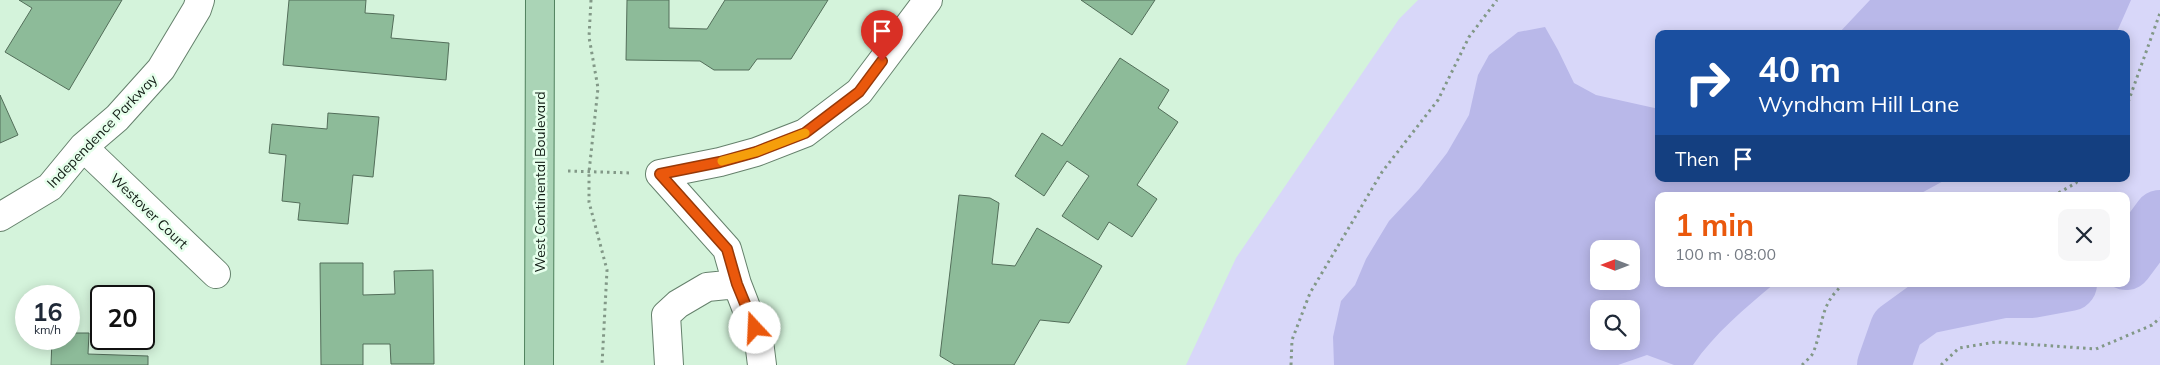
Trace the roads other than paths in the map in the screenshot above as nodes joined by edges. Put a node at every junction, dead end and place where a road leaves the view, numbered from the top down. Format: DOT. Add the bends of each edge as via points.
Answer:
graph roads {
  1 [pos="200,0"];
  2 [pos="540,0"];
  3 [pos="928,0"];
  4 [pos="83,147"];
  5 [pos="0,217"];
  6 [pos="216,274"];
  7 [pos="737,284"];
  8 [pos="539,365"];
  9 [pos="669,365"];
  10 [pos="762,365"];
  1 -- 4 [label="street, Independence Parkway" via="161,69 117,118"];
  2 -- 8 [label="main road, West Continental Boulevard"];
  3 -- 7 [label="street" via="859,92 805,133 756,152 660,174 727,249"];
  4 -- 5 [label="street, Independence Parkway" via="50,187"];
  4 -- 6 [label="street, Westover Court"];
  7 -- 9 [label="street" via="707,287 666,315"];
  7 -- 10 [label="street" via="759,341"];
}
